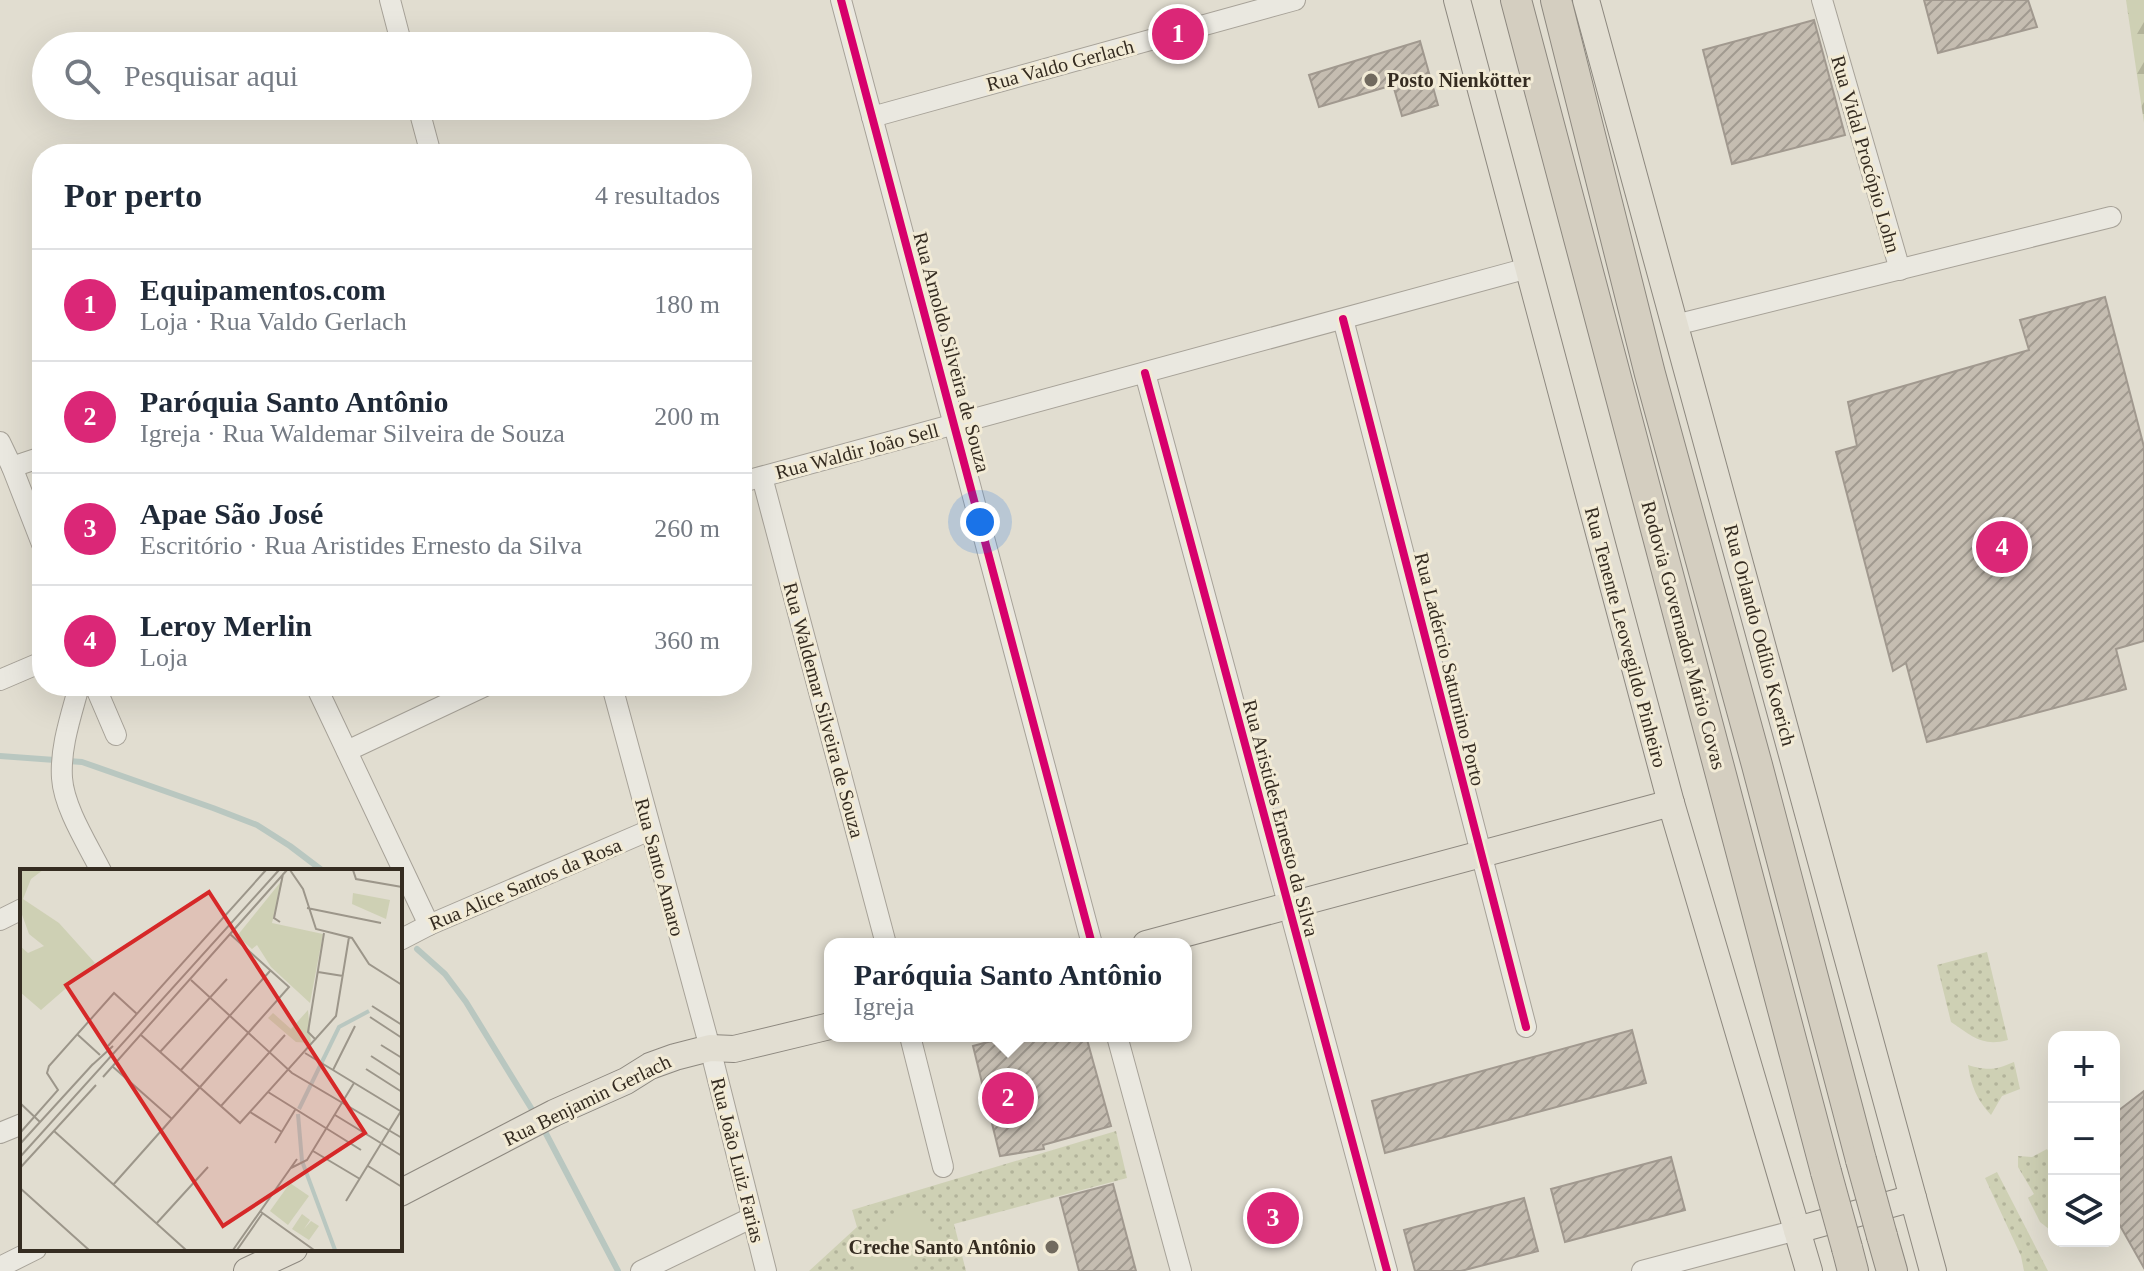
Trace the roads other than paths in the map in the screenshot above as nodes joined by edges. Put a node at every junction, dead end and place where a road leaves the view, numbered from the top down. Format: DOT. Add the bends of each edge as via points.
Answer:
graph roads {
  1 [pos="390,0"];
  2 [pos="1295,0"];
  3 [pos="1457,0"];
  4 [pos="1516,0"];
  5 [pos="1559,0"];
  6 [pos="1586,0"];
  7 [pos="1822,0"];
  8 [pos="845,1"];
  9 [pos="398,32"];
  10 [pos="872,117"];
  11 [pos="422,120"];
  12 [pos="428,144"];
  13 [pos="2111,217"];
  14 [pos="1528,268"];
  15 [pos="1900,270"];
  16 [pos="1343,319"];
  17 [pos="1675,325"];
  18 [pos="1145,373"];
  19 [pos="954,425"];
  20 [pos="0,442"];
  21 [pos="32,460"];
  22 [pos="12,467"];
  23 [pos="752,480"];
  24 [pos="32,518"];
  25 [pos="32,666"];
  26 [pos="0,680"];
  27 [pos="76,696"];
  28 [pos="99,696"];
  29 [pos="321,696"];
  30 [pos="464,696"];
  31 [pos="615,696"];
  32 [pos="116,735"];
  33 [pos="347,751"];
  34 [pos="1671,803"];
  35 [pos="650,830"];
  36 [pos="1481,854"];
  37 [pos="100,869"];
  38 [pos="1289,906"];
  39 [pos="20,910"];
  40 [pos="0,920"];
  41 [pos="429,925"];
  42 [pos="884,938"];
  43 [pos="1090,938"];
  44 [pos="1169,938"];
  45 [pos="402,939"];
  46 [pos="824,1027"];
  47 [pos="1526,1027"];
  48 [pos="912,1042"];
  49 [pos="1119,1042"];
  50 [pos="710,1048"];
  51 [pos="20,1125"];
  52 [pos="0,1133"];
  53 [pos="943,1167"];
  54 [pos="402,1192"];
  55 [pos="1913,1198"];
  56 [pos="751,1218"];
  57 [pos="1797,1230"];
  58 [pos="32,1251"];
  59 [pos="289,1256"];
  60 [pos="1850,1260"];
  61 [pos="0,1267"];
  62 [pos="247,1271"];
  63 [pos="641,1271"];
  64 [pos="766,1271"];
  65 [pos="1181,1271"];
  66 [pos="1387,1271"];
  67 [pos="1642,1271"];
  68 [pos="1809,1271"];
  69 [pos="1892,1271"];
  70 [pos="1933,1271"];
  1 -- 9 [label="street"];
  2 -- 10 [label="street, Rua Valdo Gerlach"];
  3 -- 14 [label="main road, Rua Tenente Leovegildo Pinheiro"];
  4 -- 60 [label="highway, Rodovia Governador Mário Covas, bridge"];
  5 -- 69 [label="highway, Rodovia Governador Mário Covas, bridge" via="1650,374"];
  6 -- 17 [label="main road, Rua Orlando Odílio Koerich"];
  7 -- 15 [label="street, Rua Vidal Procópio Lohn"];
  8 -- 10 [label="street, Rua Arnoldo Silveira de Souza"];
  10 -- 19 [label="street, Rua Arnoldo Silveira de Souza"];
  11 -- 12 [label="street"];
  13 -- 15 [label="street"];
  14 -- 16 [label="street, Rua Waldir João Sell"];
  14 -- 34 [label="main road, Rua Tenente Leovegildo Pinheiro"];
  15 -- 17 [label="street, Rua Vidal Procópio Lohn"];
  16 -- 18 [label="street, Rua Waldir João Sell"];
  16 -- 36 [label="street, Rua Ladércio Saturnino Porto"];
  17 -- 55 [label="main road, Rua Orlando Odílio Koerich"];
  18 -- 19 [label="street, Rua Waldir João Sell"];
  18 -- 38 [label="street, Rua Aristides Ernesto da Silva"];
  19 -- 23 [label="street, Rua Waldir João Sell"];
  19 -- 43 [label="street, Rua Arnoldo Silveira de Souza"];
  20 -- 22 [label="street"];
  21 -- 22 [label="street"];
  22 -- 24 [label="street"];
  23 -- 42 [label="street, Rua Waldemar Silveira de Souza"];
  25 -- 26 [label="street"];
  27 -- 37 [label="street" via="62,780"];
  28 -- 32 [label="street"];
  29 -- 33 [label="street"];
  30 -- 33 [label="street"];
  31 -- 35 [label="street, Rua Santo Amaro"];
  33 -- 41 [label="street"];
  34 -- 36 [label="main road"];
  34 -- 57 [label="main road, Rua Tenente Leovegildo Pinheiro"];
  35 -- 41 [label="street, Rua Alice Santos da Rosa"];
  35 -- 50 [label="street, Rua Santo Amaro"];
  36 -- 38 [label="main road"];
  36 -- 47 [label="street, Rua Ladércio Saturnino Porto"];
  38 -- 44 [label="main road"];
  38 -- 66 [label="street, Rua Aristides Ernesto da Silva"];
  39 -- 40 [label="street"];
  41 -- 45 [label="street, Rua Alice Santos da Rosa"];
  46 -- 50 [label="main road, Rua Benjamin Gerlach" via="734,1049"];
  48 -- 53 [label="street"];
  49 -- 65 [label="street"];
  50 -- 54 [label="main road, Rua Benjamin Gerlach" via="650,1066"];
  50 -- 56 [label="street, Rua João Luiz Farias"];
  51 -- 52 [label="street"];
  55 -- 57 [label="main road"];
  55 -- 70 [label="main road, Rua Orlando Odílio Koerich"];
  56 -- 63 [label="street"];
  56 -- 64 [label="street, Rua João Luiz Farias"];
  57 -- 67 [label="street"];
  57 -- 68 [label="main road, Rua Tenente Leovegildo Pinheiro"];
  58 -- 61 [label="street"];
  59 -- 62 [label="main road"];
}
